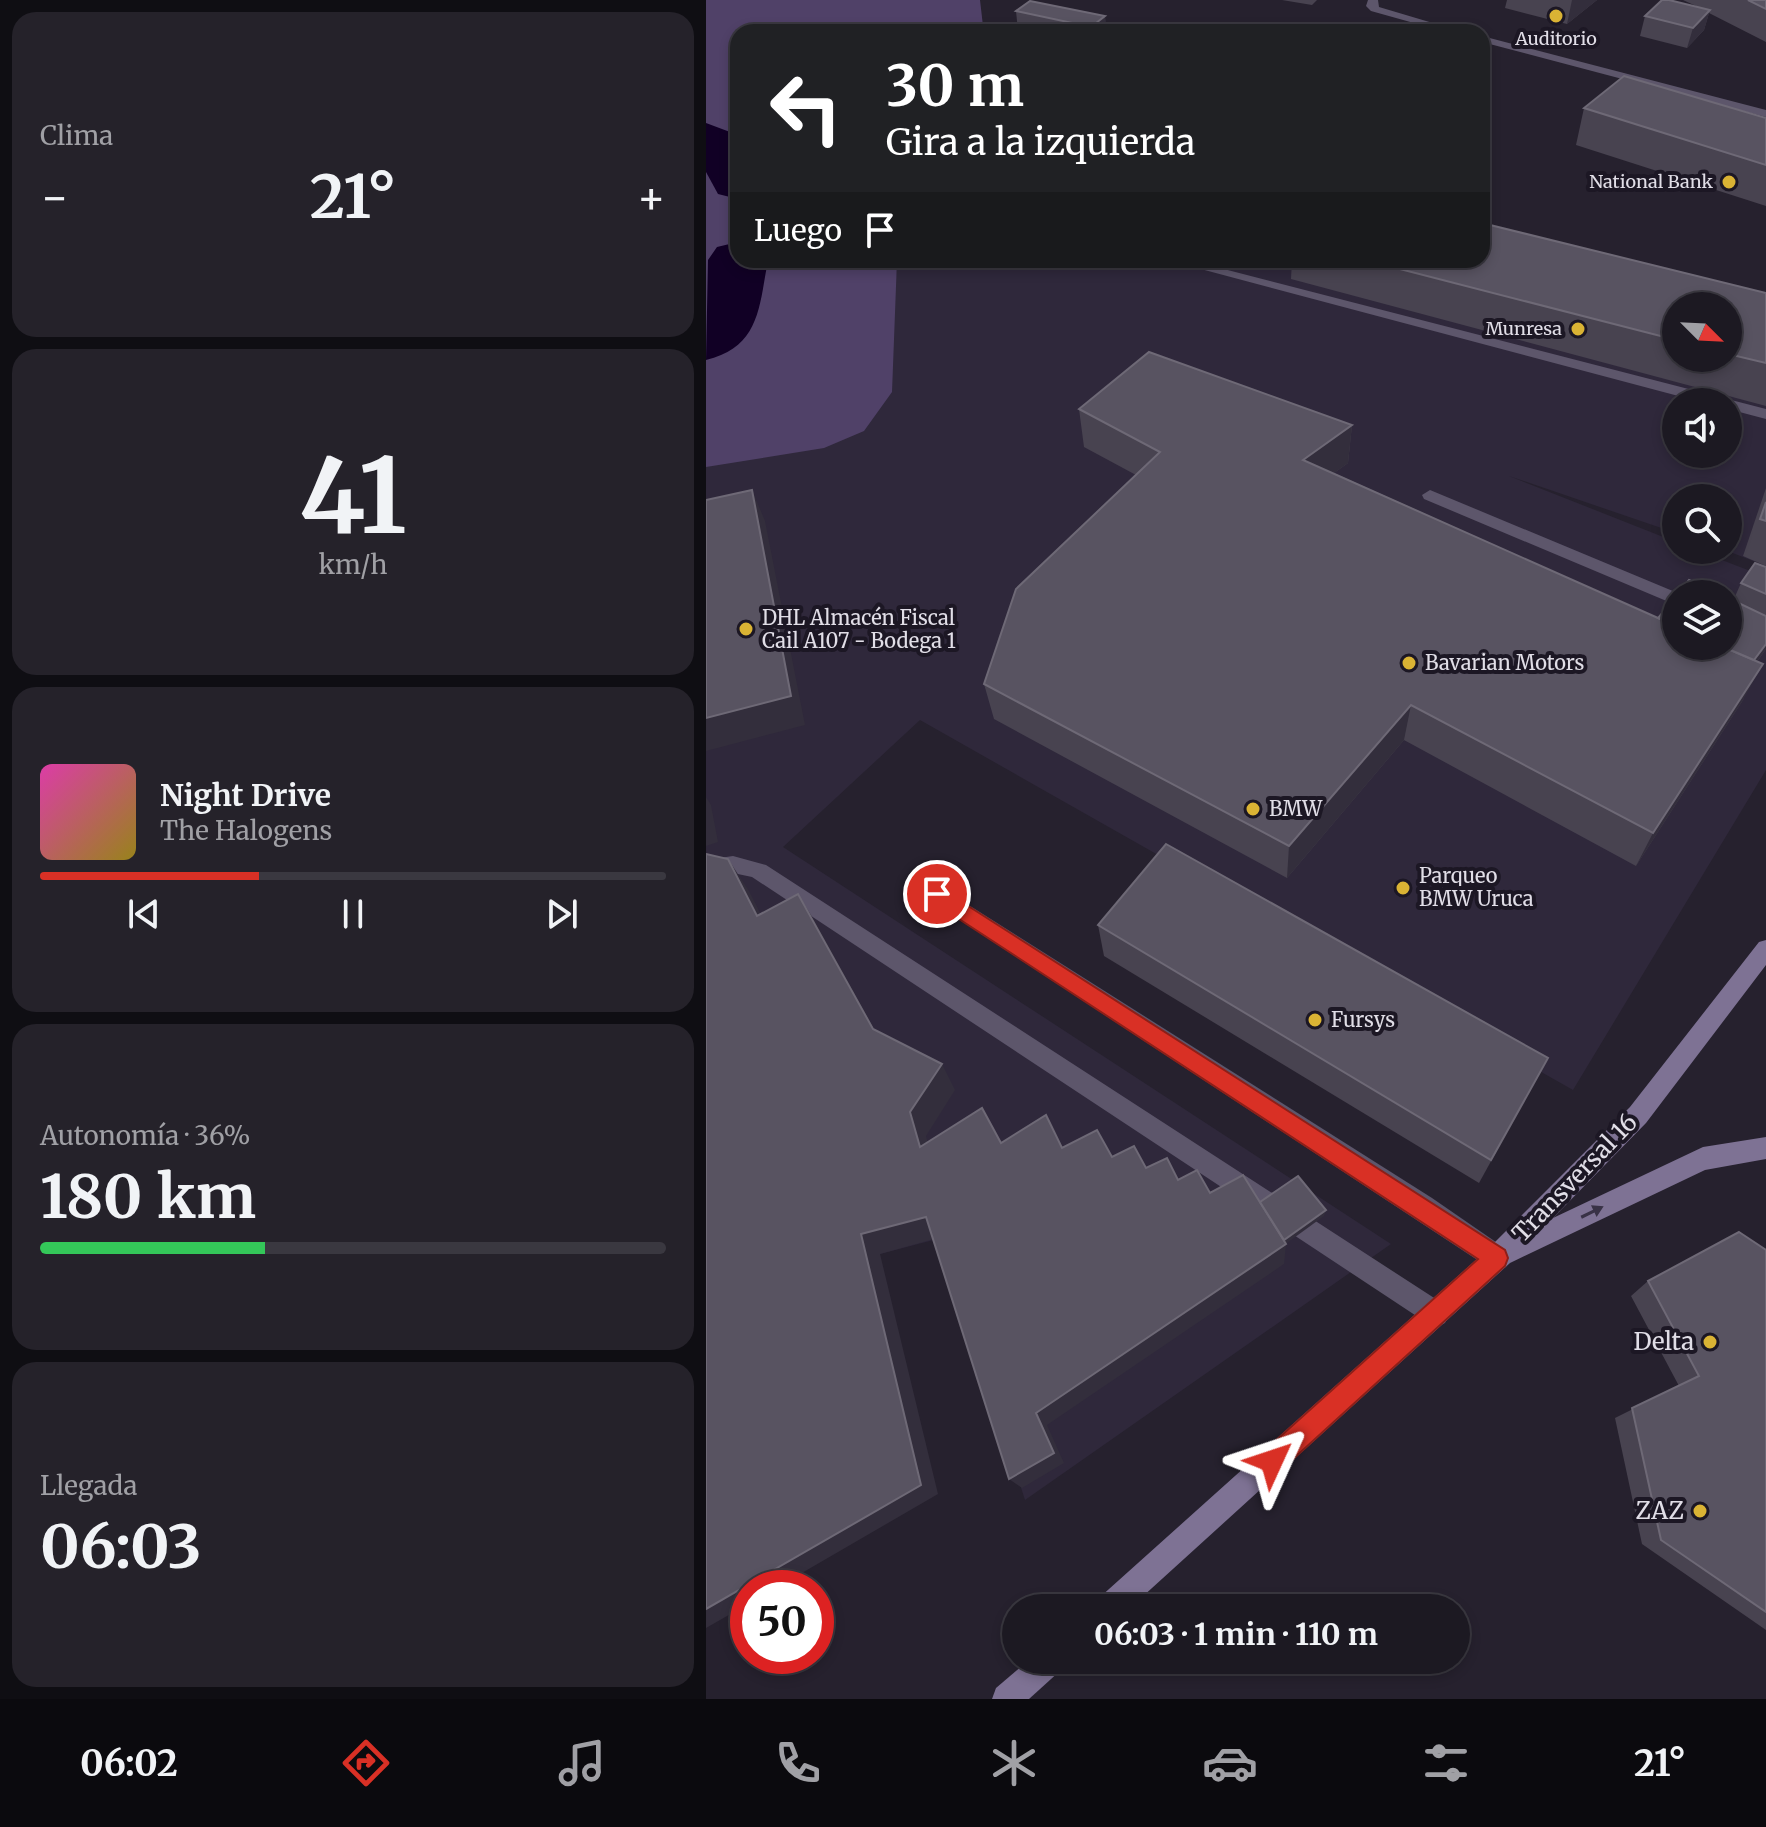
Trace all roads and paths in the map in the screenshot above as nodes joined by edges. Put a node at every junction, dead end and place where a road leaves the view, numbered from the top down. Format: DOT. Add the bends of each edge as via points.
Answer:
graph roads {
  1 [pos="1373,0"];
  2 [pos="1429,24"];
  3 [pos="1490,41"];
  4 [pos="1766,114"];
  5 [pos="1205,268"];
  6 [pos="1665,388"];
  7 [pos="1742,408"];
  8 [pos="1766,414"];
  9 [pos="1430,495"];
  10 [pos="1662,593"];
  11 [pos="706,868"];
  12 [pos="937,894"];
  13 [pos="1766,949"];
  14 [pos="1766,1148"];
  15 [pos="1497,1258"];
  16 [pos="1436,1314"];
  17 [pos="1125,1594"];
  18 [pos="1035,1674"];
  19 [pos="1007,1699"];
  1 -- 2 [label="lane" via="1375,9"];
  3 -- 4 [label="lane"];
  5 -- 6 [label="lane"];
  7 -- 8 [label="lane"];
  9 -- 10 [label="lane"];
  11 -- 16 [label="lane" via="727,863 759,871"];
  12 -- 15 [label="lane"];
  13 -- 15 [label="main road, Transversal 16" via="1638,1115"];
  15 -- 14 [label="main road, one-way" via="1703,1159"];
  15 -- 16 [label="main road, Transversal 16"];
  16 -- 17 [label="main road, Transversal 16"];
  18 -- 19 [label="main road"];
}
